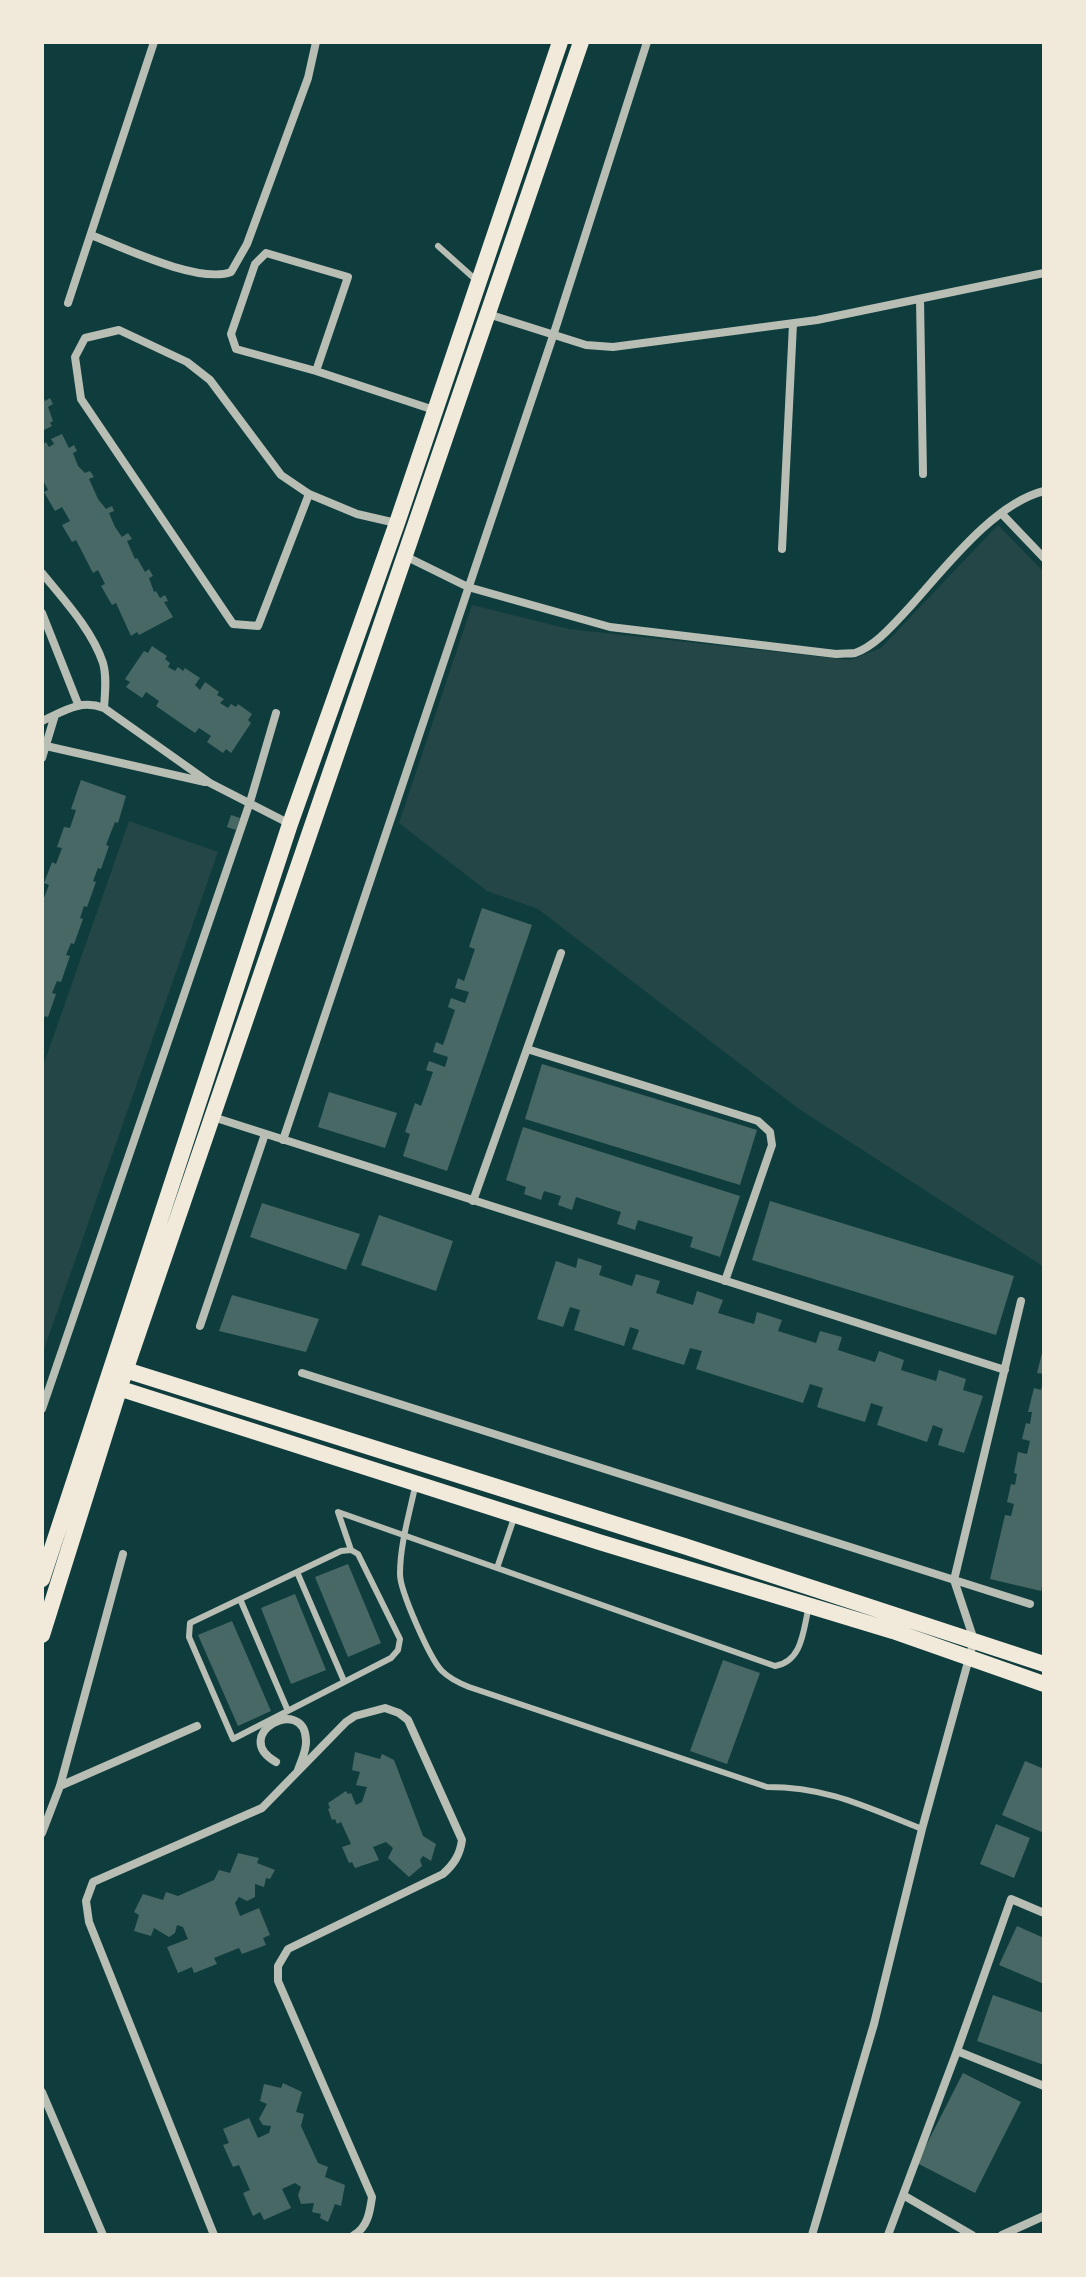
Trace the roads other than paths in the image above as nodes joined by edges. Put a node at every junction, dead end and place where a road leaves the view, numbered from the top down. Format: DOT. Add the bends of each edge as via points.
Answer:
graph roads {
  1 [pos="154,42"];
  2 [pos="316,42"];
  3 [pos="560,42"];
  4 [pos="581,42"];
  5 [pos="647,42"];
  6 [pos="501,215"];
  7 [pos="520,222"];
  8 [pos="91,235"];
  9 [pos="438,246"];
  10 [pos="1044,273"];
  11 [pos="478,283"];
  12 [pos="920,299"];
  13 [pos="68,303"];
  14 [pos="488,314"];
  15 [pos="793,324"];
  16 [pos="553,336"];
  17 [pos="316,371"];
  18 [pos="435,410"];
  19 [pos="923,474"];
  20 [pos="1044,491"];
  21 [pos="309,494"];
  22 [pos="1001,513"];
  23 [pos="397,523"];
  24 [pos="782,549"];
  25 [pos="405,556"];
  26 [pos="1044,558"];
  27 [pos="42,573"];
  28 [pos="468,587"];
  29 [pos="42,613"];
  30 [pos="78,704"];
  31 [pos="104,708"];
  32 [pos="276,713"];
  33 [pos="55,715"];
  34 [pos="42,721"];
  35 [pos="46,746"];
  36 [pos="42,758"];
  37 [pos="210,783"];
  38 [pos="250,802"];
  39 [pos="290,824"];
  40 [pos="561,953"];
  41 [pos="527,1049"];
  42 [pos="212,1117"];
  43 [pos="265,1134"];
  44 [pos="283,1140"];
  45 [pos="473,1201"];
  46 [pos="725,1281"];
  47 [pos="1021,1301"];
  48 [pos="200,1326"];
  49 [pos="120,1368"];
  50 [pos="1005,1370"];
  51 [pos="302,1373"];
  52 [pos="113,1387"];
  53 [pos="42,1409"];
  54 [pos="416,1483"];
  55 [pos="516,1515"];
  56 [pos="405,1535"];
  57 [pos="351,1550"];
  58 [pos="123,1554"];
  59 [pos="497,1568"];
  60 [pos="297,1572"];
  61 [pos="42,1579"];
  62 [pos="954,1580"];
  63 [pos="240,1599"];
  64 [pos="1030,1604"];
  65 [pos="809,1606"];
  66 [pos="42,1635"];
  67 [pos="974,1640"];
  68 [pos="968,1659"];
  69 [pos="1044,1664"];
  70 [pos="344,1681"];
  71 [pos="1044,1684"];
  72 [pos="288,1711"];
  73 [pos="197,1726"];
  74 [pos="276,1762"];
  75 [pos="298,1772"];
  76 [pos="60,1786"];
  77 [pos="922,1829"];
  78 [pos="42,1833"];
  79 [pos="1044,1913"];
  80 [pos="957,2051"];
  81 [pos="1044,2086"];
  82 [pos="42,2092"];
  83 [pos="903,2195"];
  84 [pos="1044,2216"];
  85 [pos="103,2235"];
  86 [pos="214,2235"];
  87 [pos="354,2235"];
  88 [pos="812,2235"];
  89 [pos="888,2235"];
  90 [pos="972,2235"];
  91 [pos="1002,2235"];
  1 -- 8 [label="street"];
  2 -- 8 [label="street" via="247,244 231,272 203,274"];
  3 -- 6 [label="main road"];
  4 -- 7 [label="main road"];
  5 -- 16 [label="street"];
  6 -- 7 [label="main road"];
  6 -- 11 [label="main road"];
  7 -- 14 [label="main road"];
  8 -- 13 [label="street"];
  9 -- 11 [label="lane"];
  10 -- 12 [label="street"];
  11 -- 18 [label="main road"];
  12 -- 15 [label="street"];
  12 -- 19 [label="street"];
  14 -- 16 [label="street"];
  14 -- 25 [label="main road"];
  15 -- 16 [label="street" via="613,347"];
  15 -- 24 [label="street"];
  16 -- 28 [label="street"];
  17 -- 17 [label="street" via="348,277 266,253 255,264 231,334 233,343 236,349"];
  17 -- 18 [label="street"];
  18 -- 23 [label="main road"];
  20 -- 22 [label="street"];
  21 -- 21 [label="street" via="258,626 233,624 81,399 75,357 85,338 119,330 187,362 210,380 281,475"];
  21 -- 23 [label="street"];
  22 -- 26 [label="street"];
  22 -- 28 [label="street" via="894,624 853,653 610,627"];
  23 -- 39 [label="main road"];
  25 -- 28 [label="street"];
  25 -- 42 [label="main road"];
  27 -- 31 [label="street" via="103,663"];
  28 -- 44 [label="street"];
  29 -- 30 [label="street"];
  30 -- 31 [label="street"];
  30 -- 33 [label="street"];
  31 -- 37 [label="street"];
  32 -- 38 [label="street"];
  33 -- 34 [label="street"];
  33 -- 35 [label="street"];
  35 -- 36 [label="street"];
  35 -- 37 [label="street"];
  37 -- 38 [label="street"];
  38 -- 39 [label="street"];
  38 -- 53 [label="street"];
  39 -- 49 [label="main road"];
  40 -- 41 [label="street"];
  41 -- 45 [label="street"];
  41 -- 46 [label="street" via="758,1121 770,1132 772,1145"];
  42 -- 43 [label="street"];
  42 -- 49 [label="main road"];
  43 -- 44 [label="street"];
  43 -- 48 [label="street"];
  44 -- 45 [label="street"];
  45 -- 46 [label="street"];
  46 -- 50 [label="street"];
  47 -- 50 [label="street"];
  49 -- 52 [label="main road"];
  49 -- 67 [label="main road"];
  50 -- 62 [label="street"];
  51 -- 62 [label="street"];
  52 -- 54 [label="main road"];
  52 -- 61 [label="main road"];
  52 -- 66 [label="main road"];
  54 -- 55 [label="main road"];
  54 -- 56 [label="lane"];
  55 -- 59 [label="lane"];
  55 -- 65 [label="main road"];
  56 -- 57 [label="lane" via="338,1512"];
  56 -- 59 [label="lane"];
  56 -- 77 [label="lane" via="401,1586 433,1658 452,1679 767,1787 833,1794"];
  57 -- 60 [label="lane"];
  57 -- 70 [label="lane" via="358,1554 400,1639 391,1658"];
  58 -- 76 [label="street"];
  59 -- 65 [label="lane" via="775,1666 791,1660 798,1650"];
  60 -- 63 [label="lane"];
  60 -- 70 [label="lane"];
  62 -- 64 [label="street"];
  62 -- 67 [label="street"];
  63 -- 72 [label="lane"];
  63 -- 72 [label="lane" via="190,1623 189,1637 233,1739"];
  65 -- 68 [label="main road"];
  67 -- 68 [label="street"];
  67 -- 69 [label="main road"];
  68 -- 71 [label="main road"];
  68 -- 77 [label="street"];
  70 -- 72 [label="lane"];
  73 -- 76 [label="street"];
  74 -- 75 [label="street" via="262,1746 263,1732 279,1719 294,1721 306,1739"];
  75 -- 86 [label="street" via="262,1808 93,1882 86,1901 89,1922"];
  75 -- 87 [label="street" via="355,1716 385,1708 399,1713 408,1720 462,1840 460,1852 443,1874 288,1949 278,1966 278,1981 372,2197 369,2217"];
  76 -- 78 [label="street"];
  77 -- 88 [label="street" via="874,2024"];
  79 -- 80 [label="street" via="1011,1899"];
  80 -- 81 [label="street"];
  80 -- 83 [label="street"];
  82 -- 85 [label="street"];
  83 -- 89 [label="street"];
  83 -- 90 [label="street"];
  84 -- 91 [label="street"];
}
